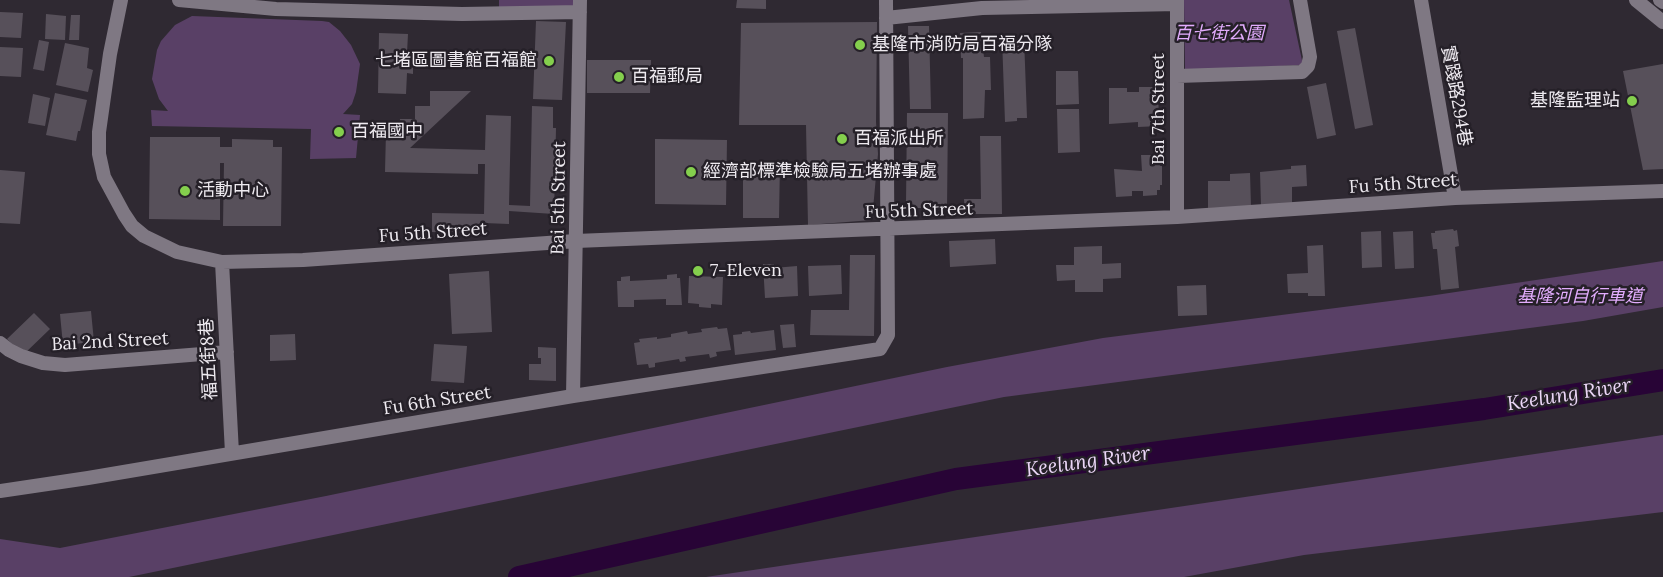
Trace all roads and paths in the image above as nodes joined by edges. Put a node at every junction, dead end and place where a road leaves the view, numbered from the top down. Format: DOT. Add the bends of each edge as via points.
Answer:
graph roads {
  1 [pos="121,0"];
  2 [pos="179,0"];
  3 [pos="886,0"];
  4 [pos="1300,0"];
  5 [pos="1422,0"];
  6 [pos="1636,0"];
  7 [pos="1177,2"];
  8 [pos="580,6"];
  9 [pos="886,18"];
  10 [pos="1663,22"];
  11 [pos="1177,76"];
  12 [pos="1663,191"];
  13 [pos="1455,198"];
  14 [pos="1177,217"];
  15 [pos="889,230"];
  16 [pos="576,242"];
  17 [pos="222,262"];
  18 [pos="0,343"];
  19 [pos="227,352"];
  20 [pos="573,396"];
  21 [pos="232,453"];
  22 [pos="0,491"];
  1 -- 17 [label="street, Fu 5th Street" via="99,132 104,177 132,226 144,236 177,252"];
  2 -- 8 [label="street" via="276,9 462,14"];
  3 -- 9 [label="street"];
  4 -- 11 [label="street" via="1310,57 1302,72"];
  5 -- 13 [label="street, 實踐路294巷"];
  6 -- 10 [label="street"];
  7 -- 9 [label="street" via="982,8"];
  7 -- 11 [label="street, Bai 7th Street"];
  8 -- 16 [label="street, Bai 5th Street"];
  9 -- 15 [label="street"];
  11 -- 14 [label="street, Bai 7th Street"];
  12 -- 13 [label="street, Fu 5th Street"];
  13 -- 14 [label="street, Fu 5th Street"];
  14 -- 15 [label="street, Fu 5th Street"];
  15 -- 16 [label="street, Fu 5th Street"];
  15 -- 20 [label="street, Fu 6th Street" via="888,336 880,349"];
  16 -- 17 [label="street, Fu 5th Street"];
  16 -- 20 [label="street, Bai 5th Street"];
  17 -- 19 [label="street, 福五街8巷"];
  18 -- 19 [label="street, Bai 2nd Street" via="21,356 65,365"];
  19 -- 21 [label="street, 福五街8巷"];
  20 -- 21 [label="street, Fu 6th Street"];
  21 -- 22 [label="street, Fu 6th Street"];
}
